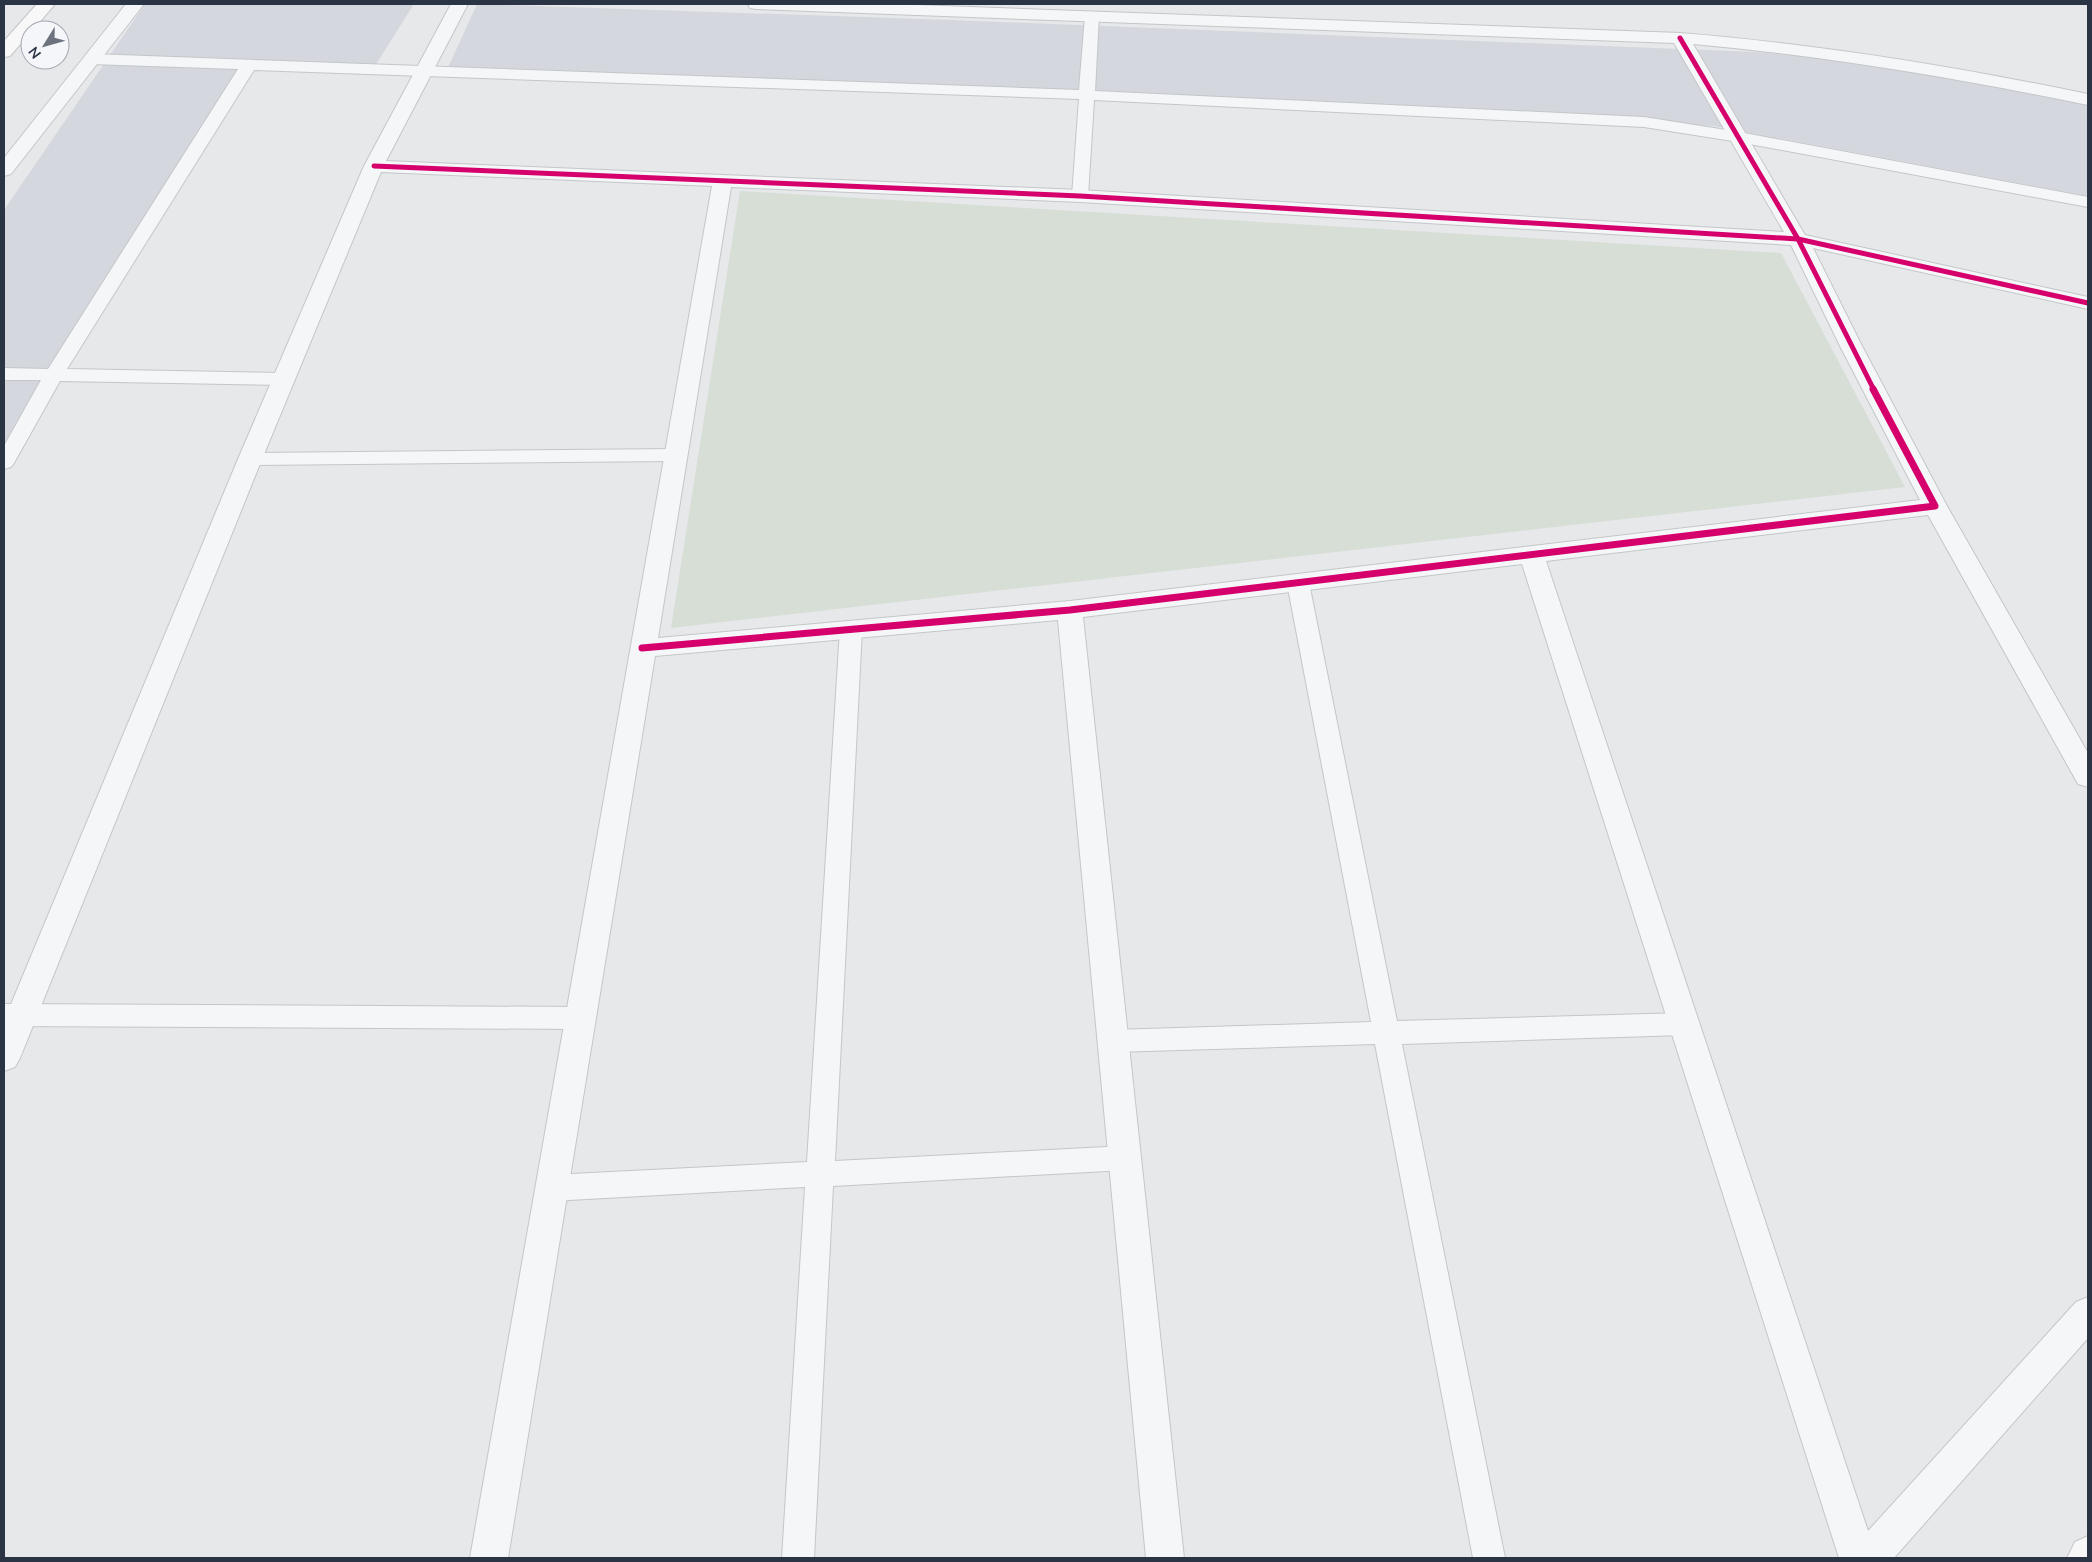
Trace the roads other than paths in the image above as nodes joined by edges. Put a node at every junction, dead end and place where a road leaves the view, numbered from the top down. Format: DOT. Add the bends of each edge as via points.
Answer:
graph roads {
  1 [pos="46,4"];
  2 [pos="135,4"];
  3 [pos="459,4"];
  4 [pos="756,4"];
  5 [pos="1092,16"];
  6 [pos="1680,38"];
  7 [pos="4,52"];
  8 [pos="91,59"];
  9 [pos="248,66"];
  10 [pos="422,73"];
  11 [pos="1086,95"];
  12 [pos="2088,99"];
  13 [pos="1738,137"];
  14 [pos="374,166"];
  15 [pos="4,170"];
  16 [pos="722,182"];
  17 [pos="1080,196"];
  18 [pos="2088,202"];
  19 [pos="1798,239"];
  20 [pos="2088,303"];
  21 [pos="4,374"];
  22 [pos="54,375"];
  23 [pos="284,379"];
  24 [pos="675,455"];
  25 [pos="250,459"];
  26 [pos="4,463"];
  27 [pos="1935,506"];
  28 [pos="1532,556"];
  29 [pos="1298,584"];
  30 [pos="1070,610"];
  31 [pos="851,629"];
  32 [pos="642,648"];
  33 [pos="2088,777"];
  34 [pos="13,1014"];
  35 [pos="581,1018"];
  36 [pos="1684,1024"];
  37 [pos="1386,1033"];
  38 [pos="1113,1041"];
  39 [pos="4,1058"];
  40 [pos="1125,1158"];
  41 [pos="819,1174"];
  42 [pos="551,1188"];
  43 [pos="2088,1313"];
  44 [pos="2088,1555"];
  45 [pos="489,1558"];
  46 [pos="798,1558"];
  47 [pos="1165,1558"];
  48 [pos="1490,1558"];
  49 [pos="1858,1558"];
  50 [pos="1869,1558"];
  51 [pos="2086,1558"];
  1 -- 7 [label="street"];
  2 -- 8 [label="street"];
  3 -- 10 [label="street"];
  4 -- 5 [label="street"];
  5 -- 6 [label="street"];
  5 -- 11 [label="lane"];
  6 -- 12 [label="street" via="1738,42 1921,68"];
  6 -- 13 [label="street"];
  8 -- 9 [label="lane"];
  8 -- 15 [label="street"];
  9 -- 10 [label="lane"];
  9 -- 22 [label="lane"];
  10 -- 11 [label="lane"];
  10 -- 14 [label="street"];
  11 -- 13 [label="lane" via="1644,122"];
  11 -- 17 [label="lane"];
  13 -- 18 [label="lane"];
  13 -- 19 [label="street"];
  14 -- 16 [label="street"];
  14 -- 23 [label="street"];
  16 -- 17 [label="street"];
  16 -- 24 [label="street"];
  17 -- 19 [label="street"];
  19 -- 20 [label="street"];
  19 -- 27 [label="street"];
  21 -- 22 [label="lane"];
  22 -- 23 [label="lane"];
  22 -- 26 [label="lane"];
  23 -- 25 [label="street"];
  24 -- 25 [label="lane"];
  24 -- 32 [label="street"];
  25 -- 34 [label="street"];
  27 -- 28 [label="street"];
  27 -- 33 [label="street"];
  28 -- 29 [label="street"];
  28 -- 36 [label="street"];
  29 -- 30 [label="street"];
  29 -- 37 [label="lane"];
  30 -- 31 [label="street"];
  30 -- 38 [label="street"];
  31 -- 32 [label="street"];
  31 -- 41 [label="lane"];
  32 -- 35 [label="street"];
  34 -- 35 [label="lane"];
  34 -- 39 [label="street"];
  35 -- 42 [label="street"];
  36 -- 37 [label="lane"];
  36 -- 49 [label="street"];
  37 -- 38 [label="lane"];
  37 -- 48 [label="lane"];
  38 -- 40 [label="street"];
  40 -- 41 [label="lane"];
  40 -- 47 [label="street"];
  41 -- 42 [label="lane"];
  41 -- 46 [label="lane"];
  42 -- 45 [label="street"];
  43 -- 50 [label="street"];
  44 -- 51 [label="street"];
}
